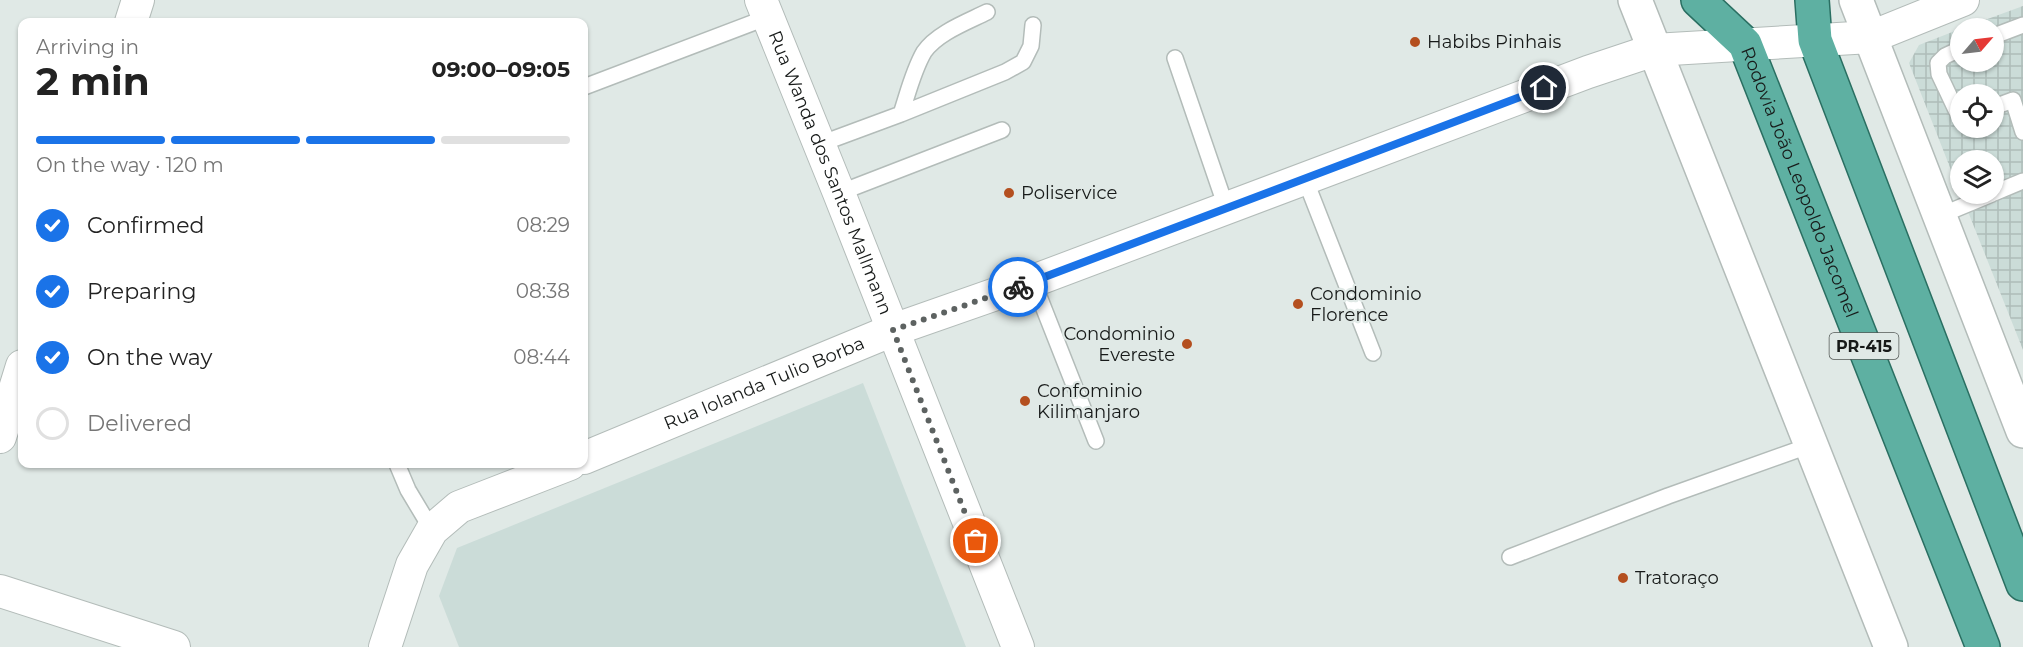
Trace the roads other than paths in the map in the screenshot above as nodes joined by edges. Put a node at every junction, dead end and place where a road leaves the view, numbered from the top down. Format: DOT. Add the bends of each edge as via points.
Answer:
graph roads {
  1 [pos="138,0"];
  2 [pos="1635,0"];
  3 [pos="1698,0"];
  4 [pos="1812,0"];
  5 [pos="1856,0"];
  6 [pos="1963,0"];
  7 [pos="764,8"];
  8 [pos="987,12"];
  9 [pos="132,18"];
  10 [pos="1033,25"];
  11 [pos="2023,25"];
  12 [pos="2004,32"];
  13 [pos="1871,37"];
  14 [pos="1815,40"];
  15 [pos="1745,44"];
  16 [pos="1654,50"];
  17 [pos="1950,54"];
  18 [pos="1175,58"];
  19 [pos="588,85"];
  20 [pos="1950,97"];
  21 [pos="2004,103"];
  22 [pos="902,114"];
  23 [pos="1002,129"];
  24 [pos="2023,132"];
  25 [pos="820,144"];
  26 [pos="1305,178"];
  27 [pos="2023,181"];
  28 [pos="2004,189"];
  29 [pos="839,192"];
  30 [pos="1968,204"];
  31 [pos="1226,207"];
  32 [pos="1940,216"];
  33 [pos="1033,281"];
  34 [pos="893,330"];
  35 [pos="1373,353"];
  36 [pos="18,379"];
  37 [pos="2023,431"];
  38 [pos="0,437"];
  39 [pos="1096,441"];
  40 [pos="1811,445"];
  41 [pos="588,456"];
  42 [pos="399,468"];
  43 [pos="553,468"];
  44 [pos="432,530"];
  45 [pos="1510,557"];
  46 [pos="2023,584"];
  47 [pos="0,591"];
  48 [pos="174,647"];
  49 [pos="385,647"];
  50 [pos="1018,647"];
  51 [pos="1891,647"];
  52 [pos="1983,647"];
  1 -- 9 [label="street"];
  2 -- 16 [label="street"];
  3 -- 15 [label="highway, Rodovia João Leopoldo Jacomel / PR-415"];
  4 -- 14 [label="highway, PR-415"];
  5 -- 13 [label="street"];
  6 -- 13 [label="street, Rua Iolanda Tulio Borba"];
  7 -- 19 [label="lane"];
  7 -- 25 [label="street, Rua Wanda dos Santos Mallmann"];
  8 -- 22 [label="lane" via="950,30 925,51"];
  10 -- 22 [label="lane" via="1031,46 1023,62"];
  11 -- 12 [label="lane"];
  13 -- 14 [label="street, Rua Iolanda Tulio Borba"];
  13 -- 32 [label="street"];
  14 -- 15 [label="street, Rua Iolanda Tulio Borba"];
  14 -- 46 [label="highway, PR-415"];
  15 -- 16 [label="street, Rua Iolanda Tulio Borba"];
  15 -- 52 [label="highway, Rodovia João Leopoldo Jacomel / PR-415"];
  16 -- 26 [label="street, Rua Iolanda Tulio Borba"];
  16 -- 40 [label="street"];
  17 -- 20 [label="lane" via="1938,63"];
  18 -- 31 [label="lane"];
  21 -- 24 [label="lane" via="2013,100"];
  22 -- 25 [label="lane"];
  23 -- 29 [label="lane"];
  25 -- 29 [label="street, Rua Wanda dos Santos Mallmann"];
  26 -- 31 [label="street, Rua Iolanda Tulio Borba"];
  26 -- 35 [label="lane"];
  27 -- 28 [label="lane"];
  29 -- 34 [label="street, Rua Wanda dos Santos Mallmann"];
  30 -- 32 [label="lane"];
  31 -- 33 [label="street, Rua Iolanda Tulio Borba"];
  32 -- 37 [label="street"];
  33 -- 34 [label="street, Rua Iolanda Tulio Borba"];
  33 -- 39 [label="lane"];
  34 -- 41 [label="street, Rua Iolanda Tulio Borba"];
  34 -- 50 [label="street, Rua Wanda dos Santos Mallmann"];
  36 -- 38 [label="street"];
  40 -- 45 [label="lane"];
  40 -- 51 [label="street"];
  42 -- 44 [label="lane"];
  43 -- 44 [label="street" via="459,507"];
  44 -- 49 [label="street" via="412,565"];
  47 -- 48 [label="street"];
}
